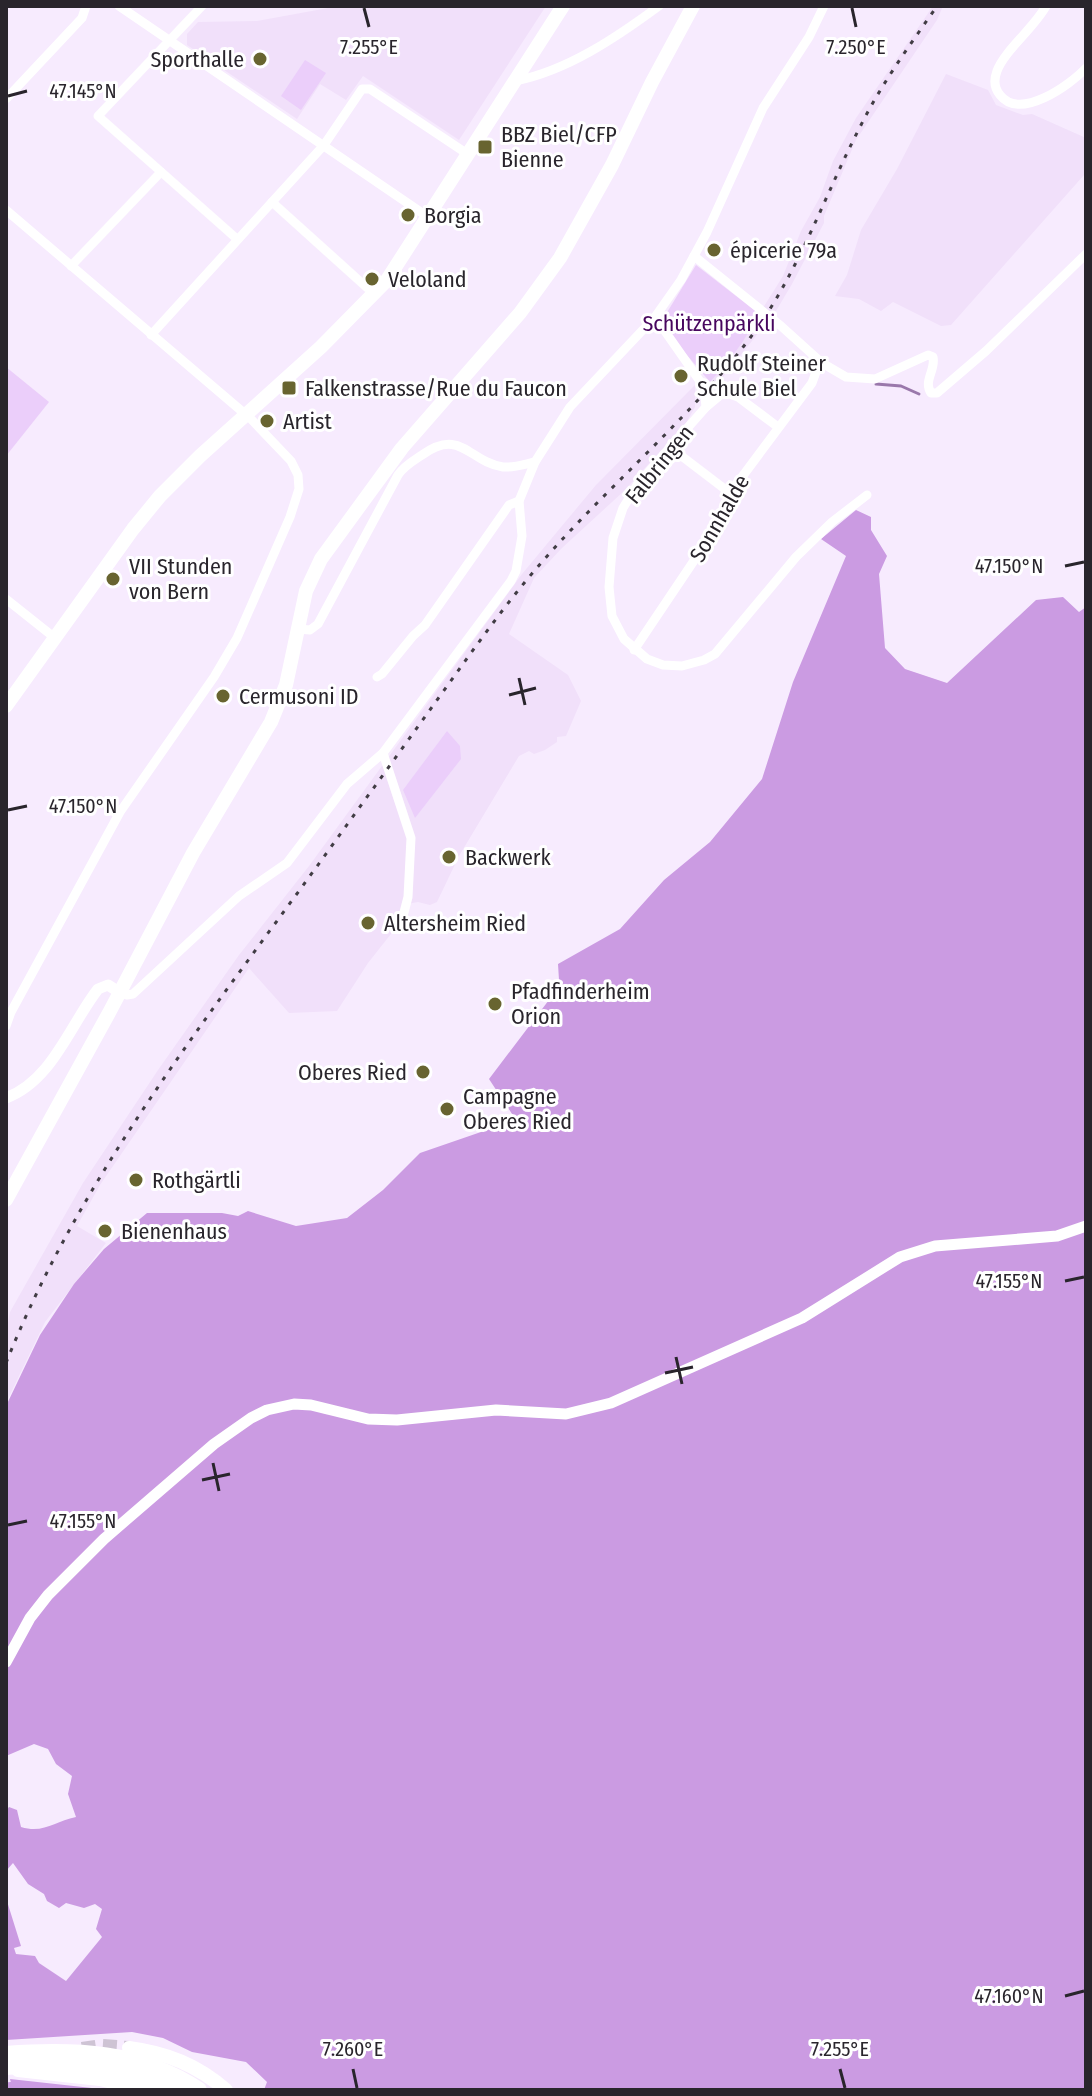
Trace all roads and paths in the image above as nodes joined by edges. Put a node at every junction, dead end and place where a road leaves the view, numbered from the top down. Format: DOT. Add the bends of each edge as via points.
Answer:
graph roads {
  1 [pos="86,6"];
  2 [pos="119,6"];
  3 [pos="202,6"];
  4 [pos="563,6"];
  5 [pos="659,6"];
  6 [pos="693,6"];
  7 [pos="824,6"];
  8 [pos="1046,6"];
  9 [pos="169,41"];
  10 [pos="1086,68"];
  11 [pos="515,81"];
  12 [pos="6,99"];
  13 [pos="324,145"];
  14 [pos="469,155"];
  15 [pos="161,172"];
  16 [pos="272,202"];
  17 [pos="6,210"];
  18 [pos="428,217"];
  19 [pos="237,239"];
  20 [pos="1086,254"];
  21 [pos="694,256"];
  22 [pos="71,266"];
  23 [pos="374,294"];
  24 [pos="655,317"];
  25 [pos="151,335"];
  26 [pos="816,372"];
  27 [pos="704,387"];
  28 [pos="724,392"];
  29 [pos="706,407"];
  30 [pos="245,416"];
  31 [pos="778,427"];
  32 [pos="671,448"];
  33 [pos="535,462"];
  34 [pos="730,493"];
  35 [pos="867,495"];
  36 [pos="519,501"];
  37 [pos="6,599"];
  38 [pos="298,629"];
  39 [pos="55,638"];
  40 [pos="634,650"];
  41 [pos="377,677"];
  42 [pos="6,706"];
  43 [pos="385,759"];
  44 [pos="402,920"];
  45 [pos="119,992"];
  46 [pos="6,1026"];
  47 [pos="6,1098"];
  48 [pos="6,1200"];
  49 [pos="1086,1226"];
  50 [pos="6,1662"];
  51 [pos="129,2048"];
  52 [pos="6,2054"];
  53 [pos="6,2067"];
  54 [pos="145,2090"];
  55 [pos="173,2090"];
  56 [pos="199,2090"];
  57 [pos="226,2090"];
  1 -- 12 [label="street" via="82,18"];
  2 -- 9 [label="street"];
  3 -- 9 [label="street"];
  4 -- 11 [label="main road"];
  5 -- 11 [label="street" via="604,43 542,74"];
  6 -- 38 [label="main road" via="560,258 336,535 310,580"];
  7 -- 21 [label="street" via="763,108"];
  8 -- 10 [label="street" via="1000,66 995,84 999,95 1012,104 1025,104 1057,91"];
  9 -- 13 [label="street"];
  9 -- 15 [label="street" via="98,116"];
  11 -- 14 [label="main road"];
  13 -- 14 [label="street" via="366,88"];
  13 -- 16 [label="street"];
  13 -- 18 [label="street"];
  14 -- 18 [label="main road"];
  15 -- 19 [label="street"];
  15 -- 22 [label="street"];
  16 -- 19 [label="street"];
  16 -- 23 [label="street"];
  17 -- 22 [label="street"];
  18 -- 23 [label="main road"];
  19 -- 25 [label="street"];
  20 -- 21 [label="street" via="937,393 928,390 932,356 875,379 846,377"];
  21 -- 24 [label="street"];
  22 -- 25 [label="street"];
  23 -- 30 [label="main road"];
  24 -- 27 [label="street, Falbringen"];
  24 -- 33 [label="street" via="570,407"];
  25 -- 30 [label="street"];
  26 -- 31 [label="street, Sonnhalde"];
  27 -- 28 [label="street"];
  27 -- 29 [label="street, Falbringen"];
  28 -- 29 [label="street"];
  28 -- 31 [label="street"];
  29 -- 32 [label="street, Falbringen"];
  30 -- 39 [label="main road" via="160,496"];
  30 -- 46 [label="street" via="295,468 295,503 237,638 120,812"];
  31 -- 34 [label="street, Sonnhalde"];
  32 -- 34 [label="street"];
  32 -- 40 [label="street, Falbringen" via="630,495 613,538 612,616"];
  33 -- 36 [label="street"];
  33 -- 38 [label="street" via="504,467 447,443 408,464 318,624"];
  34 -- 40 [label="street, Sonnhalde" via="730,507"];
  35 -- 40 [label="street" via="796,557 715,654 675,666"];
  36 -- 41 [label="street" via="509,505 425,625"];
  36 -- 43 [label="street" via="522,536 511,581"];
  37 -- 39 [label="street"];
  38 -- 45 [label="main road" via="286,685 271,722"];
  39 -- 42 [label="main road"];
  43 -- 44 [label="street" via="411,838"];
  43 -- 45 [label="street" via="347,784 280,869 239,896 133,994"];
  45 -- 47 [label="street" via="108,985 98,989 43,1071"];
  45 -- 48 [label="main road"];
  49 -- 50 [label="street" via="1057,1236 935,1246 900,1257 802,1318 591,1409 566,1414 496,1410 397,1420 311,1405 267,1410 214,1444 104,1539 48,1595"];
  51 -- 57 [label="main road" via="182,2061"];
  52 -- 56 [label="highway" via="84,2052 127,2058"];
  53 -- 54 [label="main road"];
  53 -- 55 [label="highway" via="101,2067"];
}
